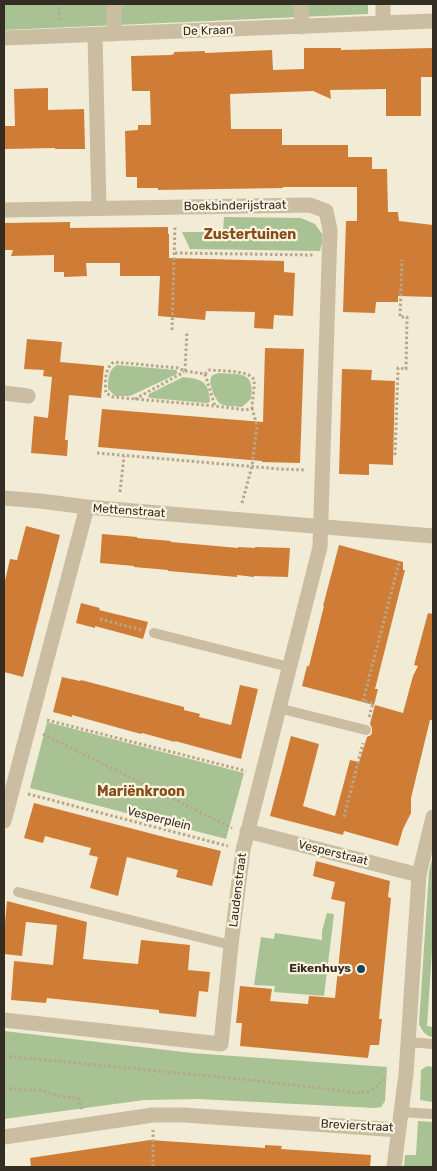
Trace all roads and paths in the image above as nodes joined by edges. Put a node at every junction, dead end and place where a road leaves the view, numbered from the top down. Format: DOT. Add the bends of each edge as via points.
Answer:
graph roads {
  1 [pos="114,4"];
  2 [pos="301,4"];
  3 [pos="383,4"];
  4 [pos="433,21"];
  5 [pos="383,23"];
  6 [pos="302,27"];
  7 [pos="114,34"];
  8 [pos="95,35"];
  9 [pos="4,38"];
  10 [pos="175,206"];
  11 [pos="99,208"];
  12 [pos="4,210"];
  13 [pos="175,252"];
  14 [pos="329,256"];
  15 [pos="402,260"];
  16 [pos="172,330"];
  17 [pos="188,331"];
  18 [pos="184,372"];
  19 [pos="205,374"];
  20 [pos="4,393"];
  21 [pos="28,396"];
  22 [pos="135,399"];
  23 [pos="215,406"];
  24 [pos="252,408"];
  25 [pos="97,453"];
  26 [pos="395,455"];
  27 [pos="124,456"];
  28 [pos="252,466"];
  29 [pos="322,470"];
  30 [pos="4,498"];
  31 [pos="87,507"];
  32 [pos="119,510"];
  33 [pos="239,519"];
  34 [pos="321,527"];
  35 [pos="433,536"];
  36 [pos="399,563"];
  37 [pos="100,619"];
  38 [pos="154,633"];
  39 [pos="289,667"];
  40 [pos="278,708"];
  41 [pos="30,723"];
  42 [pos="366,730"];
  43 [pos="261,775"];
  44 [pos="12,790"];
  45 [pos="344,817"];
  46 [pos="433,817"];
  47 [pos="4,821"];
  48 [pos="247,831"];
  49 [pos="243,850"];
  50 [pos="419,875"];
  51 [pos="18,892"];
  52 [pos="231,945"];
  53 [pos="4,1020"];
  54 [pos="408,1042"];
  55 [pos="433,1044"];
  56 [pos="4,1056"];
  57 [pos="406,1078"];
  58 [pos="4,1088"];
  59 [pos="401,1112"];
  60 [pos="433,1114"];
  61 [pos="153,1115"];
  62 [pos="88,1125"];
  63 [pos="399,1130"];
  64 [pos="4,1137"];
  65 [pos="153,1167"];
  66 [pos="394,1167"];
  1 -- 7 [label="street"];
  2 -- 6 [label="street"];
  3 -- 5 [label="street"];
  4 -- 5 [label="street, De Kraan"];
  5 -- 6 [label="street, De Kraan"];
  6 -- 7 [label="street, De Kraan"];
  7 -- 8 [label="street, De Kraan"];
  8 -- 9 [label="street, De Kraan"];
  8 -- 11 [label="street"];
  10 -- 11 [label="street, Boekbinderijstraat"];
  10 -- 13 [label="path"];
  10 -- 14 [label="street, Boekbinderijstraat" via="310,205 326,211 330,230"];
  11 -- 12 [label="street, Boekbinderijstraat"];
  13 -- 14 [label="path"];
  13 -- 16 [label="path"];
  14 -- 29 [label="street, Boekbinderijstraat"];
  15 -- 26 [label="path" via="400,317 407,317 406,368 398,368"];
  17 -- 18 [label="path"];
  18 -- 19 [label="path"];
  18 -- 22 [label="path"];
  18 -- 22 [label="path" via="178,368 114,362 109,365 106,393"];
  19 -- 23 [label="path"];
  19 -- 24 [label="path" via="209,370 251,376 254,380"];
  20 -- 21 [label="street"];
  22 -- 23 [label="path"];
  23 -- 24 [label="path"];
  24 -- 28 [label="path" via="257,426"];
  25 -- 27 [label="path"];
  27 -- 28 [label="path"];
  27 -- 32 [label="path"];
  28 -- 29 [label="path"];
  28 -- 33 [label="path"];
  29 -- 34 [label="street, Boekbinderijstraat"];
  30 -- 31 [label="street"];
  31 -- 32 [label="street, Mettenstraat"];
  31 -- 41 [label="street, Mettenstraat"];
  32 -- 33 [label="street, Mettenstraat"];
  33 -- 34 [label="street, Mettenstraat"];
  34 -- 35 [label="street, Mettenstraat"];
  34 -- 39 [label="street, Laudenstraat" via="320,547"];
  36 -- 42 [label="path" via="363,701 373,703"];
  37 -- 38 [label="path"];
  38 -- 39 [label="lane"];
  39 -- 40 [label="street, Laudenstraat"];
  40 -- 42 [label="lane"];
  40 -- 43 [label="street, Laudenstraat"];
  41 -- 43 [label="path"];
  41 -- 44 [label="street, Mettenstraat"];
  41 -- 48 [label="path" via="44,734 230,827"];
  42 -- 45 [label="path"];
  43 -- 48 [label="street, Laudenstraat"];
  44 -- 47 [label="street, Mettenstraat"];
  44 -- 49 [label="path, Vesperplein"];
  46 -- 50 [label="street, Brevierstraat"];
  48 -- 49 [label="street, Laudenstraat"];
  48 -- 50 [label="street, Vesperstraat"];
  49 -- 52 [label="street, Laudenstraat"];
  50 -- 54 [label="street, Brevierstraat"];
  51 -- 52 [label="lane"];
  52 -- 53 [label="street, Laudenstraat" via="221,1044"];
  54 -- 55 [label="lane"];
  54 -- 57 [label="street, Brevierstraat"];
  56 -- 57 [label="path" via="360,1093 371,1091 384,1080"];
  57 -- 59 [label="street, Brevierstraat"];
  58 -- 62 [label="path" via="41,1090 78,1098"];
  59 -- 60 [label="lane"];
  59 -- 63 [label="street, Brevierstraat"];
  61 -- 62 [label="street, Brevierstraat"];
  61 -- 63 [label="street, Brevierstraat"];
  61 -- 65 [label="path"];
  62 -- 64 [label="street, Brevierstraat"];
  63 -- 66 [label="street"];
}
